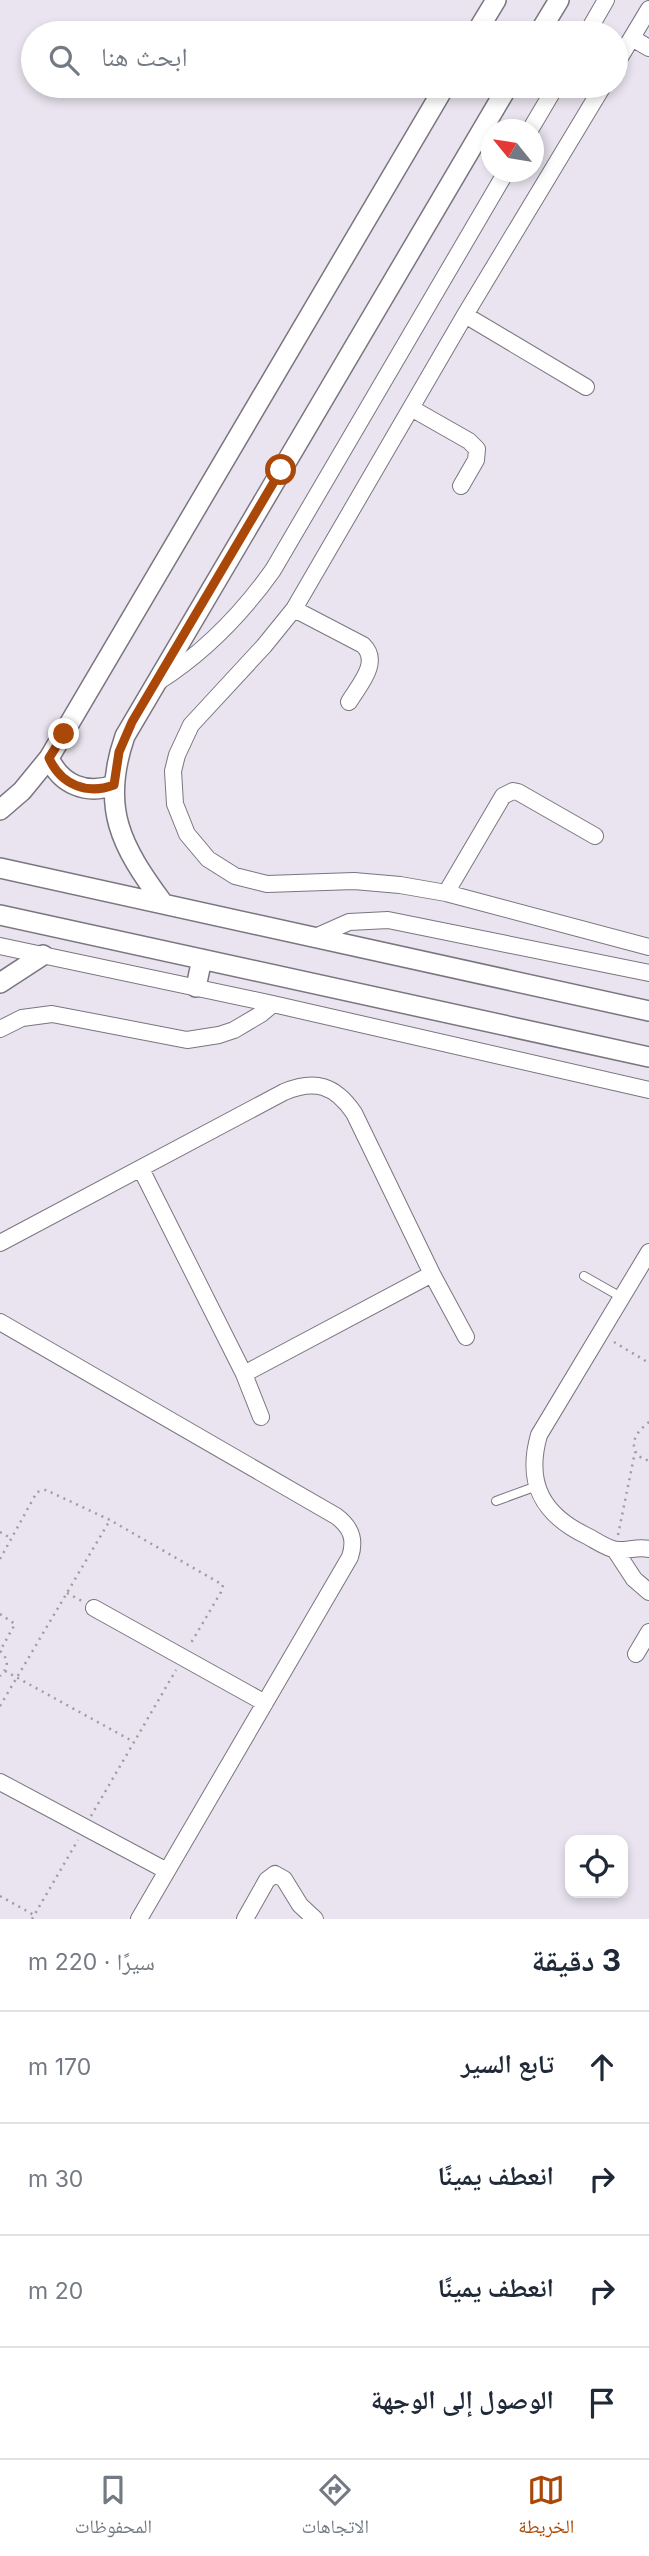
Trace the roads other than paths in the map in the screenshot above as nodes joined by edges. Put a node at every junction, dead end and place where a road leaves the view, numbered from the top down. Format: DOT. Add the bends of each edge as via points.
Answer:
graph roads {
  1 [pos="496,0"];
  2 [pos="559,0"];
  3 [pos="606,0"];
  4 [pos="649,9"];
  5 [pos="483,21"];
  6 [pos="546,21"];
  7 [pos="594,21"];
  8 [pos="632,38"];
  9 [pos="628,44"];
  10 [pos="649,48"];
  11 [pos="438,98"];
  12 [pos="501,98"];
  13 [pos="549,98"];
  14 [pos="596,98"];
  15 [pos="536,119"];
  16 [pos="500,182"];
  17 [pos="464,315"];
  18 [pos="586,387"];
  19 [pos="411,408"];
  20 [pos="461,486"];
  21 [pos="294,608"];
  22 [pos="153,686"];
  23 [pos="349,702"];
  24 [pos="49,758"];
  25 [pos="114,785"];
  26 [pos="0,810"];
  27 [pos="595,836"];
  28 [pos="0,868"];
  29 [pos="446,893"];
  30 [pos="163,903"];
  31 [pos="0,915"];
  32 [pos="313,938"];
  33 [pos="0,946"];
  34 [pos="649,947"];
  35 [pos="43,956"];
  36 [pos="202,959"];
  37 [pos="649,973"];
  38 [pos="0,983"];
  39 [pos="196,987"];
  40 [pos="273,1004"];
  41 [pos="649,1011"];
  42 [pos="0,1029"];
  43 [pos="649,1058"];
  44 [pos="649,1090"];
  45 [pos="141,1169"];
  46 [pos="0,1243"];
  47 [pos="649,1252"];
  48 [pos="432,1274"];
  49 [pos="584,1276"];
  50 [pos="621,1297"];
  51 [pos="0,1322"];
  52 [pos="466,1338"];
  53 [pos="244,1374"];
  54 [pos="261,1417"];
  55 [pos="537,1486"];
  56 [pos="496,1501"];
  57 [pos="649,1549"];
  58 [pos="615,1550"];
  59 [pos="649,1592"];
  60 [pos="94,1608"];
  61 [pos="649,1632"];
  62 [pos="636,1654"];
  63 [pos="265,1703"];
  64 [pos="0,1782"];
  65 [pos="167,1871"];
  66 [pos="139,1919"];
  67 [pos="245,1919"];
  68 [pos="315,1919"];
  1 -- 5 [label="street"];
  2 -- 6 [label="street"];
  3 -- 7 [label="street"];
  4 -- 8 [label="street"];
  8 -- 9 [label="street"];
  8 -- 10 [label="street"];
  11 -- 24 [label="street"];
  12 -- 22 [label="street"];
  13 -- 15 [label="street"];
  14 -- 17 [label="street"];
  16 -- 22 [label="street" via="273,570 232,623"];
  17 -- 18 [label="street"];
  17 -- 19 [label="street"];
  19 -- 20 [label="street" via="474,444 476,460"];
  19 -- 21 [label="street"];
  21 -- 23 [label="street" via="363,645 370,654 370,665"];
  21 -- 29 [label="street" via="201,712 182,740 173,787 187,834 220,869 251,881 354,881"];
  22 -- 25 [label="street" via="125,737"];
  24 -- 25 [label="street" via="64,779 80,787"];
  24 -- 26 [label="street"];
  25 -- 30 [label="street" via="116,817 126,848"];
  27 -- 29 [label="street" via="518,792 507,793"];
  28 -- 30 [label="street"];
  29 -- 34 [label="street"];
  30 -- 32 [label="street"];
  31 -- 36 [label="street"];
  32 -- 37 [label="street" via="349,922 388,920"];
  32 -- 41 [label="street"];
  33 -- 35 [label="street"];
  35 -- 38 [label="street"];
  35 -- 39 [label="street"];
  36 -- 39 [label="street"];
  36 -- 43 [label="street"];
  39 -- 40 [label="street"];
  40 -- 42 [label="street" via="234,1030 187,1040 52,1014 22,1018"];
  40 -- 44 [label="street"];
  45 -- 46 [label="street"];
  45 -- 48 [label="street" via="299,1086 331,1089 354,1113"];
  45 -- 53 [label="street"];
  47 -- 50 [label="street"];
  48 -- 52 [label="street"];
  48 -- 53 [label="street"];
  49 -- 50 [label="lane"];
  50 -- 55 [label="street" via="539,1435 534,1461"];
  51 -- 63 [label="street" via="346,1523 354,1545 350,1557"];
  53 -- 54 [label="street"];
  55 -- 56 [label="lane"];
  55 -- 58 [label="street" via="553,1515 566,1526"];
  57 -- 58 [label="street"];
  58 -- 59 [label="street"];
  60 -- 63 [label="street"];
  61 -- 62 [label="street"];
  63 -- 65 [label="street"];
  64 -- 65 [label="street"];
  65 -- 66 [label="street"];
  67 -- 68 [label="street" via="275,1874"];
}
